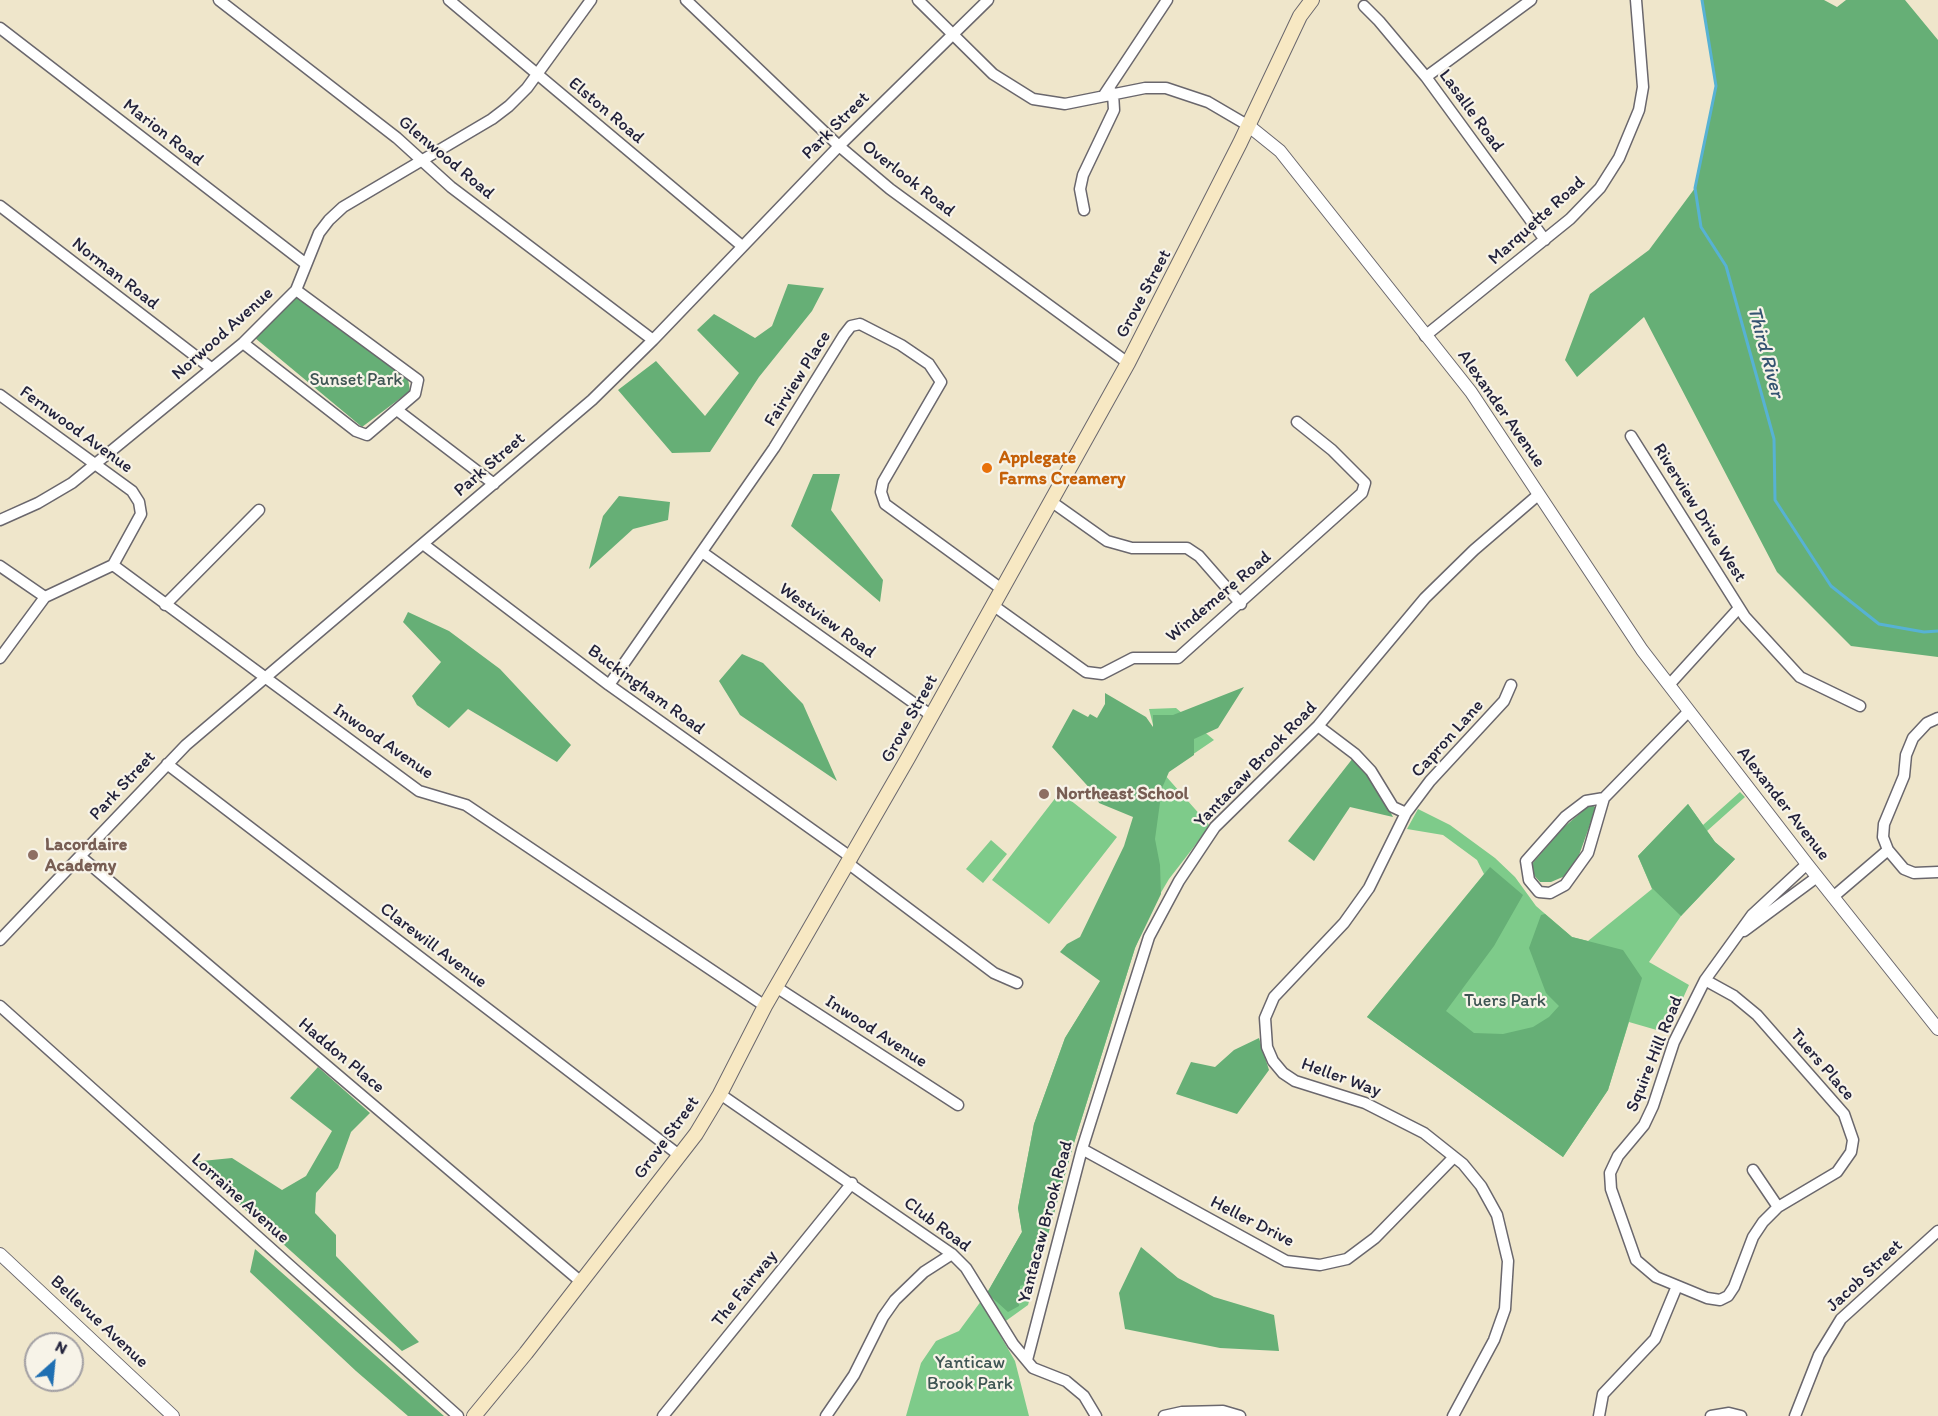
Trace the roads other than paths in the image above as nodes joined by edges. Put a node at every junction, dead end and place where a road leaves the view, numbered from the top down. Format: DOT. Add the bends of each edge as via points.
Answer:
graph roads {
  1 [pos="219,0"];
  2 [pos="449,0"];
  3 [pos="591,0"];
  4 [pos="686,0"];
  5 [pos="918,0"];
  6 [pos="988,0"];
  7 [pos="1167,0"];
  8 [pos="1307,0"];
  9 [pos="1312,0"];
  10 [pos="1531,0"];
  11 [pos="1636,0"];
  12 [pos="1364,6"];
  13 [pos="1300,16"];
  14 [pos="0,27"];
  15 [pos="952,33"];
  16 [pos="536,74"];
  17 [pos="1426,77"];
  18 [pos="1108,94"];
  19 [pos="1249,126"];
  20 [pos="839,146"];
  21 [pos="421,161"];
  22 [pos="0,206"];
  23 [pos="1084,210"];
  24 [pos="1545,240"];
  25 [pos="741,246"];
  26 [pos="306,264"];
  27 [pos="296,291"];
  28 [pos="1425,336"];
  29 [pos="653,340"];
  30 [pos="243,343"];
  31 [pos="1128,363"];
  32 [pos="211,368"];
  33 [pos="0,395"];
  34 [pos="397,410"];
  35 [pos="1297,422"];
  36 [pos="1631,436"];
  37 [pos="96,464"];
  38 [pos="494,484"];
  39 [pos="1538,495"];
  40 [pos="1052,502"];
  41 [pos="259,510"];
  42 [pos="0,520"];
  43 [pos="423,544"];
  44 [pos="702,552"];
  45 [pos="112,565"];
  46 [pos="0,566"];
  47 [pos="1003,590"];
  48 [pos="45,597"];
  49 [pos="1240,604"];
  50 [pos="165,605"];
  51 [pos="994,606"];
  52 [pos="1739,608"];
  53 [pos="0,658"];
  54 [pos="265,677"];
  55 [pos="609,685"];
  56 [pos="1511,685"];
  57 [pos="1669,685"];
  58 [pos="1860,706"];
  59 [pos="1689,711"];
  60 [pos="932,716"];
  61 [pos="1938,718"];
  62 [pos="1318,726"];
  63 [pos="166,764"];
  64 [pos="1604,798"];
  65 [pos="1406,813"];
  66 [pos="1888,850"];
  67 [pos="80,856"];
  68 [pos="850,861"];
  69 [pos="1807,864"];
  70 [pos="1938,872"];
  71 [pos="1817,877"];
  72 [pos="1833,897"];
  73 [pos="1739,934"];
  74 [pos="0,940"];
  75 [pos="1705,980"];
  76 [pos="1017,983"];
  77 [pos="777,987"];
  78 [pos="0,1006"];
  79 [pos="765,1006"];
  80 [pos="1938,1029"];
  81 [pos="720,1094"];
  82 [pos="958,1105"];
  83 [pos="1082,1149"];
  84 [pos="679,1155"];
  85 [pos="1454,1157"];
  86 [pos="1753,1170"];
  87 [pos="852,1183"];
  88 [pos="1611,1189"];
  89 [pos="1778,1207"];
  90 [pos="1938,1231"];
  91 [pos="0,1254"];
  92 [pos="952,1254"];
  93 [pos="580,1281"];
  94 [pos="1677,1286"];
  95 [pos="1026,1360"];
  96 [pos="173,1416"];
  97 [pos="458,1416"];
  98 [pos="474,1416"];
  99 [pos="663,1416"];
  100 [pos="826,1416"];
  101 [pos="1096,1416"];
  102 [pos="1164,1416"];
  103 [pos="1240,1416"];
  104 [pos="1453,1416"];
  105 [pos="1599,1416"];
  106 [pos="1711,1416"];
  107 [pos="1741,1416"];
  108 [pos="1795,1416"];
  1 -- 21 [label="street, Glenwood Road" via="397,138"];
  2 -- 16 [label="street, Elston Road"];
  3 -- 16 [label="street, Norwood Avenue"];
  4 -- 20 [label="street, Overlook Road"];
  5 -- 15 [label="street, Alexander Avenue"];
  6 -- 15 [label="street, Park Street"];
  7 -- 18 [label="street"];
  8 -- 13 [label="main road"];
  9 -- 13 [label="main road, Grove Street"];
  10 -- 17 [label="street"];
  11 -- 24 [label="street, Marquette Road" via="1643,87 1630,136 1600,188"];
  12 -- 17 [label="street, Lasalle Road"];
  13 -- 19 [label="main road, Grove Street"];
  14 -- 26 [label="street, Marion Road"];
  15 -- 18 [label="street, Alexander Avenue" via="993,74 1033,99 1065,104"];
  15 -- 20 [label="street, Park Street"];
  16 -- 21 [label="street, Norwood Avenue" via="492,119"];
  16 -- 25 [label="street, Elston Road"];
  17 -- 24 [label="street, Lasalle Road"];
  18 -- 19 [label="street, Alexander Avenue" via="1166,88 1208,102"];
  18 -- 23 [label="street" via="1114,110 1083,175 1080,189"];
  19 -- 28 [label="street, Alexander Avenue" via="1280,151"];
  19 -- 31 [label="main road, Grove Street"];
  20 -- 25 [label="street, Park Street"];
  20 -- 31 [label="street, Overlook Road" via="890,189"];
  21 -- 26 [label="street, Norwood Avenue" via="336,214 319,233"];
  21 -- 29 [label="street, Glenwood Road"];
  22 -- 32 [label="street, Norman Road"];
  24 -- 28 [label="street, Marquette Road"];
  25 -- 29 [label="street, Park Street"];
  26 -- 27 [label="street, Norwood Avenue"];
  27 -- 30 [label="street, Norwood Avenue"];
  27 -- 34 [label="street" via="418,381 415,394"];
  28 -- 39 [label="street, Alexander Avenue" via="1471,392"];
  29 -- 38 [label="street, Park Street" via="592,400"];
  30 -- 32 [label="street, Norwood Avenue"];
  30 -- 34 [label="street" via="356,431 367,435"];
  31 -- 40 [label="main road, Grove Street"];
  32 -- 37 [label="street, Norwood Avenue"];
  33 -- 37 [label="street, Fernwood Avenue"];
  34 -- 38 [label="street"];
  35 -- 49 [label="street, Windemere Road" via="1365,483 1362,493"];
  36 -- 52 [label="street, Riverview Drive West"];
  37 -- 42 [label="street, Norwood Avenue" via="38,503"];
  37 -- 45 [label="street, Fernwood Avenue" via="132,491 141,514"];
  38 -- 43 [label="street, Park Street"];
  39 -- 57 [label="street, Alexander Avenue"];
  39 -- 62 [label="street, Yantacaw Brook Road" via="1425,598"];
  40 -- 47 [label="main road, Grove Street"];
  40 -- 49 [label="street" via="1107,541 1132,548 1187,548 1199,556"];
  41 -- 50 [label="street"];
  43 -- 54 [label="street, Park Street"];
  43 -- 55 [label="street, Buckingham Road"];
  44 -- 47 [label="street, Fairview Place" via="774,448 843,335 851,326 860,324 929,364 941,382 883,482 885,504"];
  44 -- 55 [label="street, Fairview Place"];
  44 -- 60 [label="street, Westview Road"];
  45 -- 48 [label="street"];
  45 -- 50 [label="street, Inwood Avenue"];
  46 -- 48 [label="street"];
  47 -- 51 [label="main road, Grove Street"];
  48 -- 53 [label="street"];
  49 -- 51 [label="street, Windemere Road" via="1178,658 1133,658 1102,674 1086,672"];
  50 -- 54 [label="street, Inwood Avenue"];
  51 -- 60 [label="main road, Grove Street"];
  52 -- 57 [label="street"];
  52 -- 58 [label="street, Riverview Drive West" via="1800,677"];
  54 -- 63 [label="street, Park Street"];
  54 -- 79 [label="street, Inwood Avenue" via="419,791 466,805"];
  55 -- 68 [label="street, Buckingham Road"];
  56 -- 65 [label="street, Capron Lane" via="1504,701 1430,781"];
  57 -- 59 [label="street, Alexander Avenue"];
  59 -- 64 [label="street"];
  59 -- 69 [label="street, Alexander Avenue"];
  60 -- 68 [label="main road, Grove Street"];
  61 -- 66 [label="street" via="1913,738 1906,755 1904,776 1884,824"];
  62 -- 65 [label="street" via="1355,754 1394,807"];
  62 -- 83 [label="street, Yantacaw Brook Road" via="1215,827 1179,881 1149,937"];
  63 -- 67 [label="street, Park Street"];
  63 -- 84 [label="street, Clarewill Avenue"];
  64 -- 64 [label="street" via="1586,801 1565,817 1526,861 1529,880 1539,892 1565,885 1588,853"];
  65 -- 85 [label="street, Heller Way" via="1370,888 1344,923 1274,998 1264,1031 1273,1061 1295,1081 1365,1102 1424,1133"];
  66 -- 70 [label="street" via="1904,869 1914,873"];
  66 -- 72 [label="street"];
  67 -- 74 [label="street, Park Street"];
  67 -- 93 [label="street, Haddon Place"];
  68 -- 76 [label="street, Buckingham Road" via="994,973"];
  68 -- 77 [label="main road, Grove Street"];
  69 -- 71 [label="street, Alexander Avenue"];
  69 -- 73 [label="street, Squire Hill Road" via="1752,915"];
  71 -- 72 [label="street, Alexander Avenue"];
  71 -- 73 [label="street, Squire Hill Road"];
  72 -- 80 [label="street, Alexander Avenue"];
  73 -- 75 [label="street, Squire Hill Road"];
  75 -- 88 [label="street, Squire Hill Road" via="1674,1042 1644,1125 1614,1162"];
  75 -- 89 [label="street, Tuers Place" via="1750,1008 1844,1114 1852,1130 1852,1146 1842,1166"];
  77 -- 79 [label="main road, Grove Street"];
  77 -- 82 [label="street, Inwood Avenue"];
  78 -- 97 [label="street, Lorraine Avenue"];
  79 -- 81 [label="main road, Grove Street"];
  81 -- 84 [label="main road, Grove Street"];
  81 -- 87 [label="street, Club Road"];
  83 -- 85 [label="street, Heller Drive" via="1286,1261 1320,1265 1347,1258 1375,1238"];
  83 -- 95 [label="street, Yantacaw Brook Road"];
  84 -- 93 [label="main road, Grove Street"];
  85 -- 104 [label="street, Heller Way" via="1481,1186 1497,1215 1506,1245 1509,1277 1505,1310 1497,1333"];
  86 -- 89 [label="street"];
  87 -- 92 [label="street, Club Road"];
  87 -- 99 [label="street, The Fairway"];
  88 -- 94 [label="street, Tuers Place" via="1636,1260 1656,1277"];
  89 -- 94 [label="street, Tuers Place" via="1757,1229 1728,1296 1714,1300"];
  90 -- 108 [label="street, Jacob Street" via="1836,1325 1819,1355"];
  91 -- 96 [label="street, Bellevue Avenue"];
  92 -- 95 [label="street, Club Road" via="966,1268"];
  92 -- 100 [label="street" via="924,1272 895,1300 854,1375"];
  93 -- 98 [label="main road, Grove Street"];
  94 -- 105 [label="street" via="1655,1339 1603,1394"];
  95 -- 101 [label="street, Club Road" via="1033,1368 1066,1381 1084,1396"];
  102 -- 103 [label="street" via="1223,1411"];
  106 -- 107 [label="street"];
}
